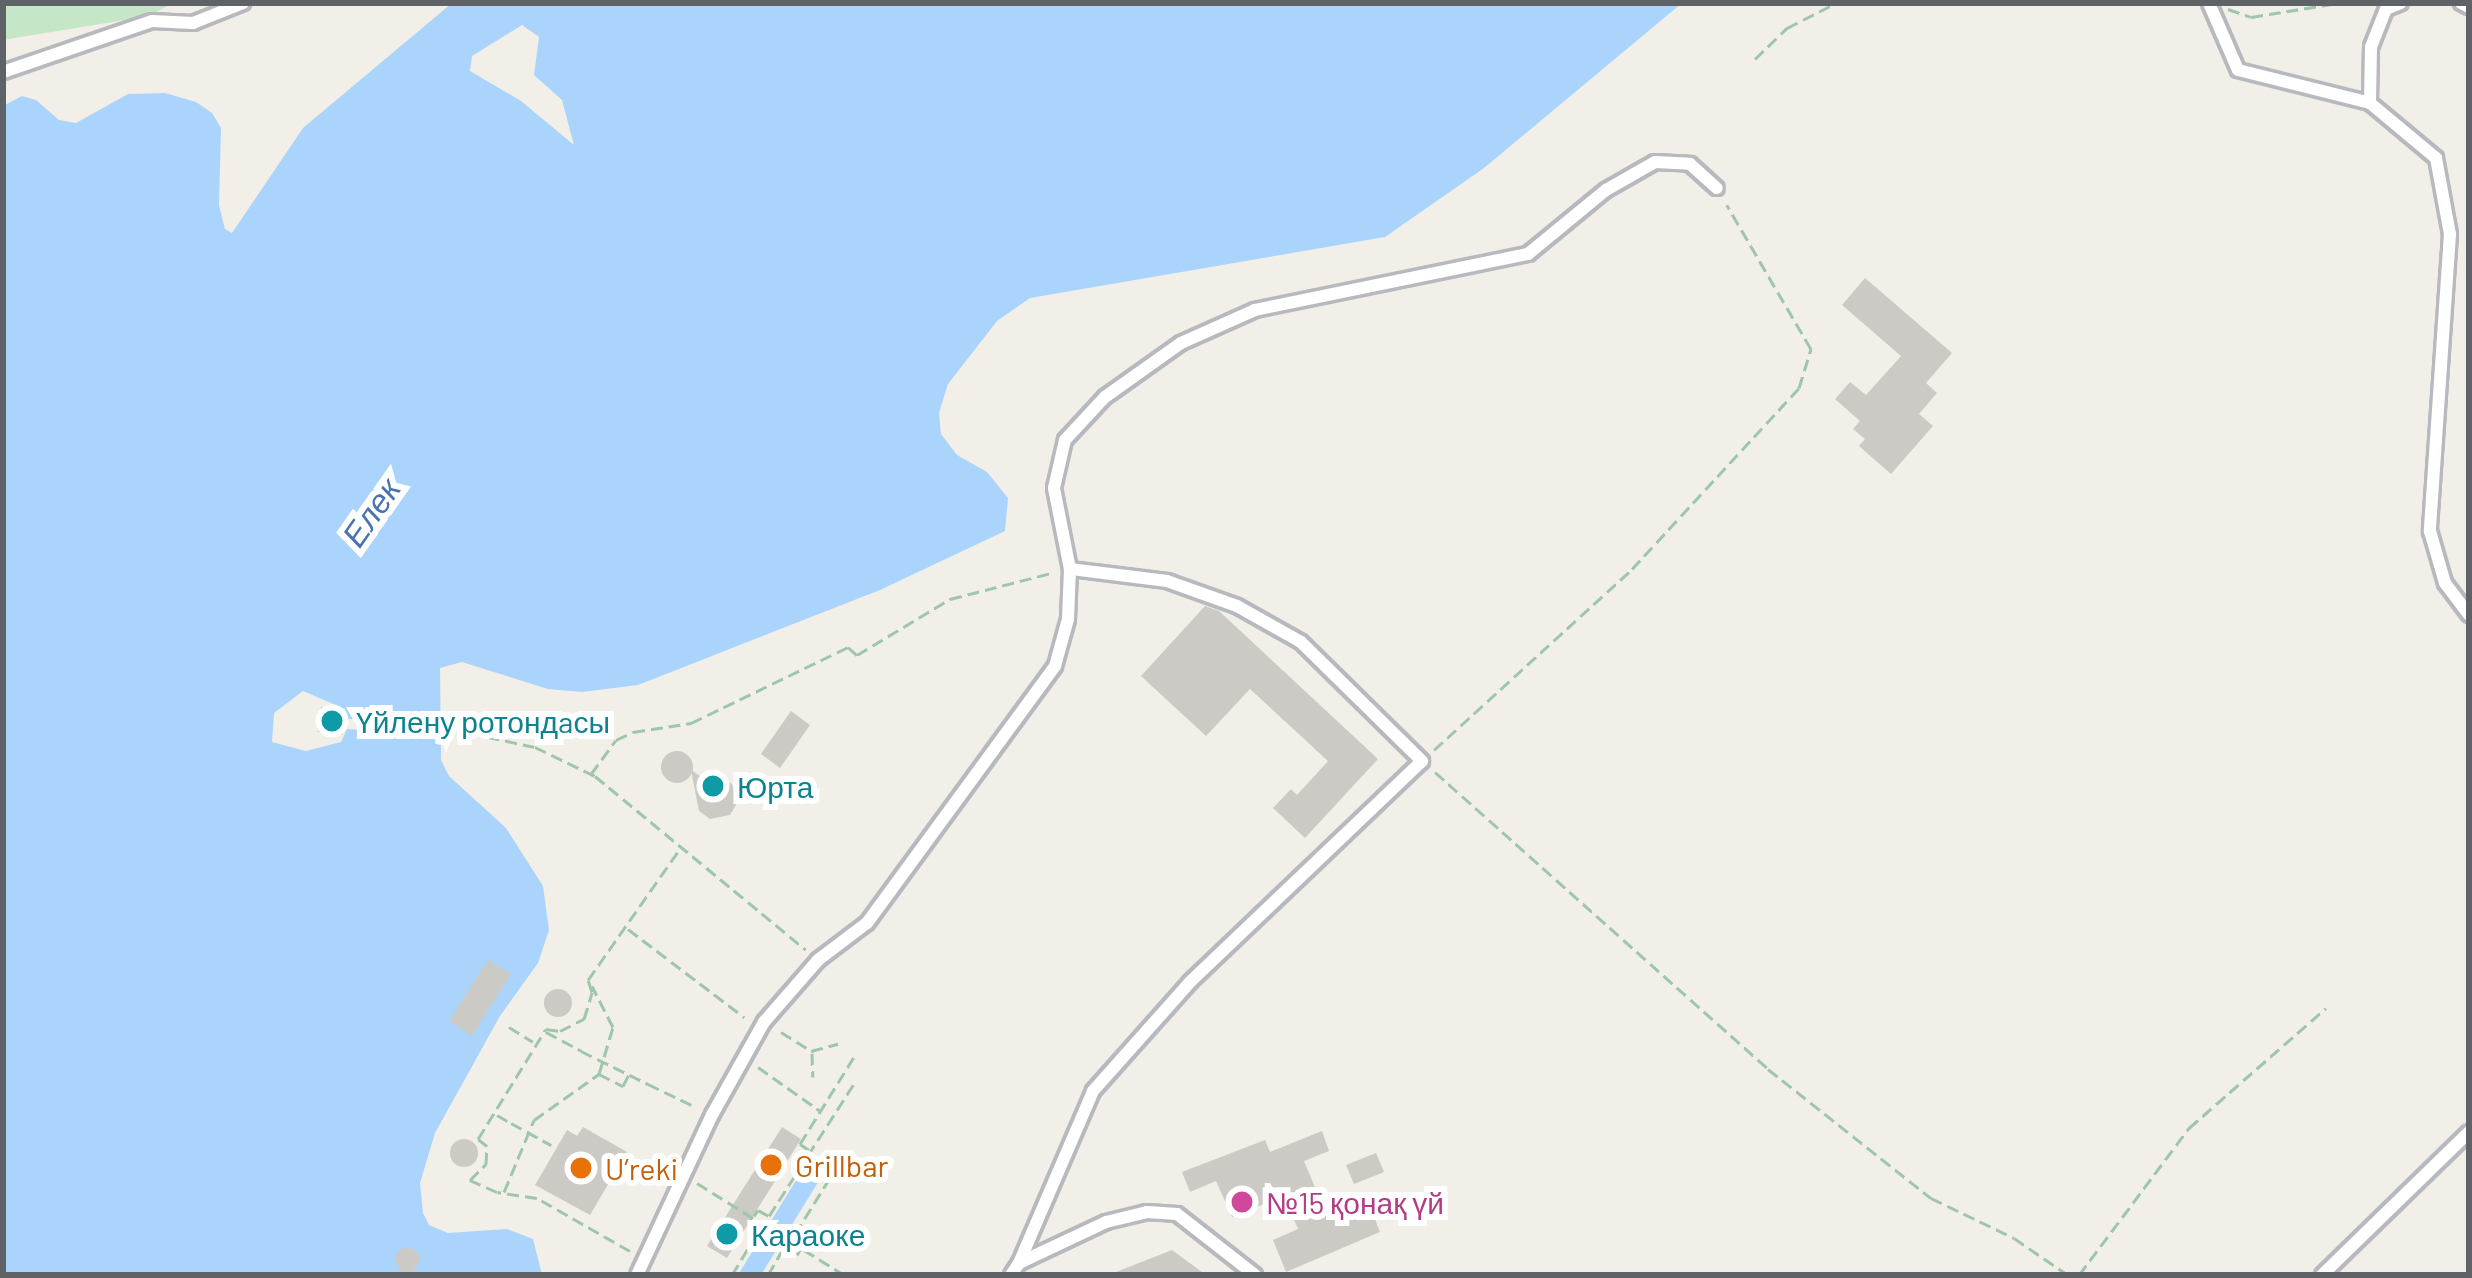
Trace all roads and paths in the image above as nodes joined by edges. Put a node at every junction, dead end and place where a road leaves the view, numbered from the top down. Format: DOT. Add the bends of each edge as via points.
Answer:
graph roads {
  1 [pos="160,3"];
  2 [pos="243,3"];
  3 [pos="1836,3"];
  4 [pos="2210,3"];
  5 [pos="2338,3"];
  6 [pos="2401,3"];
  7 [pos="2461,3"];
  8 [pos="2469,8"];
  9 [pos="152,21"];
  10 [pos="1755,59"];
  11 [pos="3,72"];
  12 [pos="2370,103"];
  13 [pos="1717,188"];
  14 [pos="1070,569"];
  15 [pos="2469,615"];
  16 [pos="470,733"];
  17 [pos="1422,761"];
  18 [pos="591,774"];
  19 [pos="681,847"];
  20 [pos="625,927"];
  21 [pos="818,961"];
  22 [pos="588,980"];
  23 [pos="2326,1008"];
  24 [pos="762,1025"];
  25 [pos="509,1027"];
  26 [pos="544,1031"];
  27 [pos="537,1044"];
  28 [pos="838,1044"];
  29 [pos="812,1051"];
  30 [pos="854,1057"];
  31 [pos="744,1058"];
  32 [pos="599,1074"];
  33 [pos="629,1074"];
  34 [pos="813,1077"];
  35 [pos="855,1082"];
  36 [pos="820,1111"];
  37 [pos="494,1113"];
  38 [pos="712,1115"];
  39 [pos="2469,1132"];
  40 [pos="551,1145"];
  41 [pos="809,1153"];
  42 [pos="686,1176"];
  43 [pos="504,1193"];
  44 [pos="752,1217"];
  45 [pos="801,1248"];
  46 [pos="645,1260"];
  47 [pos="1015,1269"];
  48 [pos="638,1275"];
  49 [pos="732,1275"];
  50 [pos="768,1275"];
  51 [pos="844,1275"];
  52 [pos="1255,1275"];
  53 [pos="2068,1275"];
  54 [pos="2078,1275"];
  55 [pos="2322,1275"];
  1 -- 9 [label="lane"];
  2 -- 9 [label="lane" via="193,23"];
  3 -- 10 [label="path" via="1787,28"];
  4 -- 5 [label="path" via="2251,17"];
  4 -- 12 [label="lane" via="2238,70"];
  6 -- 12 [label="lane" via="2386,9 2371,47"];
  7 -- 8 [label="lane"];
  9 -- 11 [label="lane"];
  12 -- 15 [label="lane" via="2436,158 2450,235 2430,531 2445,583"];
  13 -- 14 [label="lane" via="1690,164 1655,162 1606,190 1528,254 1256,310 1181,343 1105,397 1065,440 1054,488"];
  13 -- 17 [label="path" via="1811,349 1799,388 1632,569"];
  14 -- 17 [label="lane" via="1167,580 1238,606 1301,642"];
  14 -- 18 [label="path" via="950,599 857,655 848,647 691,723 633,732 616,740"];
  14 -- 21 [label="lane" via="1055,666 866,922"];
  16 -- 18 [label="path" via="535,747"];
  17 -- 47 [label="lane" via="1190,982 1093,1091"];
  17 -- 53 [label="path" via="1786,1084 1931,1198"];
  18 -- 19 [label="path"];
  19 -- 20 [label="path"];
  19 -- 21 [label="path"];
  20 -- 22 [label="path"];
  20 -- 24 [label="path"];
  21 -- 24 [label="lane"];
  22 -- 26 [label="path" via="584,1019"];
  22 -- 32 [label="path" via="613,1027"];
  23 -- 54 [label="path" via="2189,1129"];
  24 -- 29 [label="path"];
  24 -- 31 [label="lane"];
  25 -- 27 [label="path"];
  26 -- 27 [label="path"];
  26 -- 33 [label="path, bridge"];
  27 -- 37 [label="path"];
  28 -- 29 [label="path"];
  29 -- 34 [label="path"];
  30 -- 36 [label="path"];
  31 -- 36 [label="path"];
  31 -- 38 [label="lane"];
  32 -- 33 [label="path" via="623,1086"];
  32 -- 43 [label="path" via="535,1120"];
  33 -- 38 [label="path, bridge"];
  35 -- 41 [label="path"];
  36 -- 41 [label="path" via="800,1144"];
  37 -- 40 [label="path, bridge"];
  37 -- 43 [label="path" via="478,1139 488,1154 482,1173 470,1180"];
  38 -- 42 [label="lane"];
  39 -- 55 [label="lane"];
  41 -- 44 [label="path" via="769,1216 758,1210"];
  41 -- 45 [label="path" via="833,1173 794,1234 805,1241"];
  42 -- 44 [label="path"];
  42 -- 46 [label="lane"];
  43 -- 46 [label="path" via="537,1198"];
  44 -- 45 [label="path"];
  44 -- 49 [label="path" via="759,1230"];
  45 -- 50 [label="path" via="797,1256 785,1246"];
  45 -- 51 [label="path"];
  46 -- 48 [label="lane"];
  47 -- 52 [label="lane" via="1106,1222 1147,1212 1177,1214"];
}
